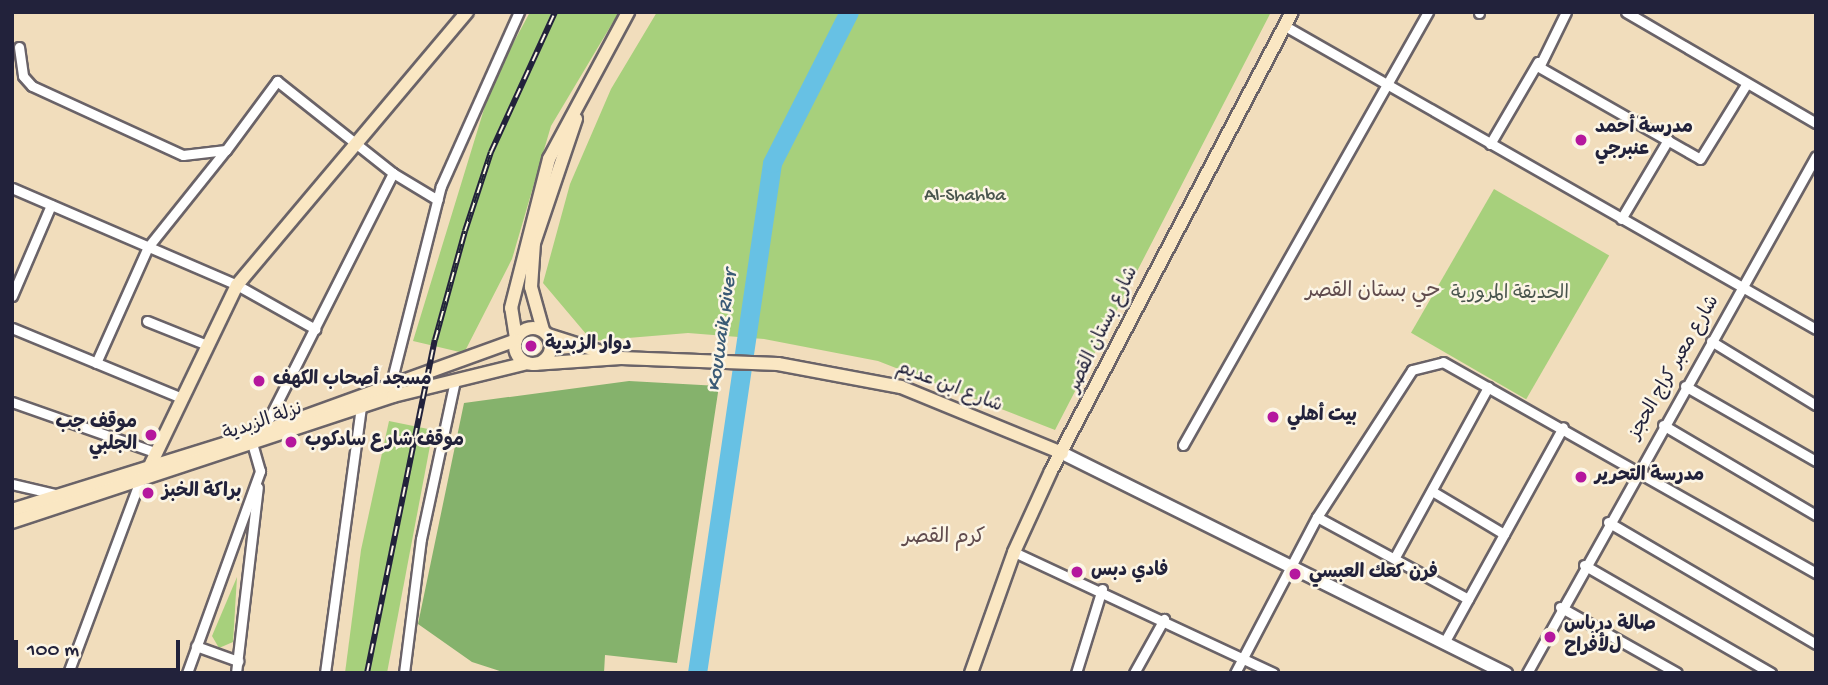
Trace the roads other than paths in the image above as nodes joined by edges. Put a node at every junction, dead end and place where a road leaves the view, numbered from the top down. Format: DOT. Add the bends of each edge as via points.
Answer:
graph roads {
  1 [pos="467,12"];
  2 [pos="628,12"];
  3 [pos="637,12"];
  4 [pos="1292,12"];
  5 [pos="1428,12"];
  6 [pos="1566,12"];
  7 [pos="1626,12"];
  8 [pos="515,14"];
  9 [pos="1284,26"];
  10 [pos="19,47"];
  11 [pos="1538,62"];
  12 [pos="1747,83"];
  13 [pos="1387,86"];
  14 [pos="1816,122"];
  15 [pos="1668,141"];
  16 [pos="351,142"];
  17 [pos="1490,144"];
  18 [pos="226,150"];
  19 [pos="1816,156"];
  20 [pos="393,173"];
  21 [pos="12,188"];
  22 [pos="438,200"];
  23 [pos="51,205"];
  24 [pos="1622,219"];
  25 [pos="148,247"];
  26 [pos="237,285"];
  27 [pos="1741,287"];
  28 [pos="12,296"];
  29 [pos="147,321"];
  30 [pos="12,328"];
  31 [pos="1816,329"];
  32 [pos="315,330"];
  33 [pos="545,332"];
  34 [pos="516,339"];
  35 [pos="1711,341"];
  36 [pos="206,345"];
  37 [pos="621,358"];
  38 [pos="96,363"];
  39 [pos="530,363"];
  40 [pos="455,381"];
  41 [pos="1685,386"];
  42 [pos="390,387"];
  43 [pos="1488,387"];
  44 [pos="179,397"];
  45 [pos="12,402"];
  46 [pos="1816,405"];
  47 [pos="361,408"];
  48 [pos="1663,425"];
  49 [pos="1563,428"];
  50 [pos="262,432"];
  51 [pos="1183,445"];
  52 [pos="253,446"];
  53 [pos="155,452"];
  54 [pos="1062,453"];
  55 [pos="1816,461"];
  56 [pos="149,468"];
  57 [pos="260,471"];
  58 [pos="1637,471"];
  59 [pos="139,483"];
  60 [pos="12,484"];
  61 [pos="1432,491"];
  62 [pos="61,496"];
  63 [pos="12,510"];
  64 [pos="1816,515"];
  65 [pos="1317,517"];
  66 [pos="12,522"];
  67 [pos="1608,522"];
  68 [pos="1504,534"];
  69 [pos="1014,552"];
  70 [pos="1395,557"];
  71 [pos="1584,565"];
  72 [pos="1293,567"];
  73 [pos="1816,573"];
  74 [pos="1102,589"];
  75 [pos="1468,599"];
  76 [pos="1560,607"];
  77 [pos="1164,619"];
  78 [pos="1445,641"];
  79 [pos="1816,644"];
  80 [pos="196,646"];
  81 [pos="1244,658"];
  82 [pos="237,661"];
  83 [pos="68,673"];
  84 [pos="187,673"];
  85 [pos="236,673"];
  86 [pos="325,673"];
  87 [pos="404,673"];
  88 [pos="971,673"];
  89 [pos="1076,673"];
  90 [pos="1134,673"];
  91 [pos="1235,673"];
  92 [pos="1273,673"];
  93 [pos="1506,673"];
  94 [pos="1527,673"];
  95 [pos="1677,673"];
  96 [pos="1771,673"];
  1 -- 16 [label="main road"];
  2 -- 34 [label="main road" via="549,159 511,308"];
  3 -- 33 [label="main road" via="585,101 548,192 530,271"];
  4 -- 9 [label="main road, شارع بستان القصر"];
  5 -- 13 [label="street"];
  6 -- 11 [label="street"];
  7 -- 12 [label="street"];
  8 -- 22 [label="street"];
  9 -- 13 [label="street"];
  9 -- 54 [label="main road, شارع بستان القصر"];
  10 -- 18 [label="street" via="23,76 48,95 183,155"];
  11 -- 15 [label="street"];
  11 -- 17 [label="street"];
  12 -- 14 [label="street"];
  12 -- 15 [label="street" via="1704,158"];
  13 -- 17 [label="street"];
  13 -- 51 [label="street"];
  15 -- 24 [label="street"];
  16 -- 18 [label="street" via="277,81"];
  16 -- 20 [label="street"];
  16 -- 26 [label="main road"];
  17 -- 24 [label="street"];
  18 -- 25 [label="street"];
  19 -- 27 [label="street, شارع معبر كراج الحجز"];
  20 -- 22 [label="street"];
  20 -- 32 [label="street"];
  21 -- 23 [label="street"];
  22 -- 42 [label="street"];
  23 -- 25 [label="street"];
  23 -- 28 [label="street"];
  24 -- 27 [label="street"];
  25 -- 26 [label="street"];
  25 -- 38 [label="street"];
  26 -- 32 [label="street"];
  26 -- 36 [label="main road"];
  27 -- 31 [label="street"];
  27 -- 35 [label="street, شارع معبر كراج الحجز"];
  29 -- 36 [label="street"];
  30 -- 38 [label="street"];
  32 -- 50 [label="street"];
  33 -- 34 [label="main road, نزلة الزبدية" via="528,328"];
  33 -- 37 [label="main road"];
  33 -- 39 [label="main road" via="548,357"];
  34 -- 39 [label="main road"];
  34 -- 42 [label="main road, نزلة الزبدية"];
  35 -- 41 [label="street, شارع معبر كراج الحجز"];
  35 -- 46 [label="street"];
  36 -- 44 [label="main road"];
  37 -- 39 [label="main road, نزلة الزبدية"];
  37 -- 54 [label="main road, شارع ابن عديم" via="778,364 901,387"];
  38 -- 44 [label="street"];
  39 -- 40 [label="main road, نزلة الزبدية"];
  40 -- 47 [label="main road, نزلة الزبدية"];
  40 -- 87 [label="street" via="421,539"];
  41 -- 48 [label="street, شارع معبر كراج الحجز"];
  41 -- 55 [label="street"];
  42 -- 50 [label="main road, نزلة الزبدية"];
  43 -- 49 [label="street"];
  43 -- 61 [label="street"];
  43 -- 65 [label="street" via="1443,362 1412,370"];
  44 -- 53 [label="main road"];
  45 -- 53 [label="street"];
  47 -- 52 [label="main road, نزلة الزبدية"];
  47 -- 86 [label="street"];
  48 -- 58 [label="street, شارع معبر كراج الحجز"];
  48 -- 64 [label="street"];
  49 -- 58 [label="street"];
  49 -- 68 [label="street"];
  50 -- 56 [label="main road, نزلة الزبدية"];
  52 -- 57 [label="street"];
  52 -- 59 [label="main road, نزلة الزبدية"];
  53 -- 56 [label="main road"];
  54 -- 69 [label="main road, شارع بستان القصر"];
  54 -- 72 [label="street"];
  56 -- 62 [label="main road, نزلة الزبدية"];
  57 -- 80 [label="street"];
  57 -- 82 [label="street"];
  58 -- 67 [label="street, شارع معبر كراج الحجز"];
  58 -- 73 [label="street"];
  59 -- 66 [label="main road, نزلة الزبدية"];
  59 -- 83 [label="street"];
  60 -- 62 [label="street"];
  61 -- 68 [label="street"];
  61 -- 70 [label="street"];
  62 -- 63 [label="main road, نزلة الزبدية"];
  65 -- 70 [label="street"];
  65 -- 72 [label="street"];
  67 -- 71 [label="street, شارع معبر كراج الحجز"];
  67 -- 79 [label="street"];
  68 -- 75 [label="street"];
  69 -- 74 [label="street"];
  69 -- 88 [label="main road, شارع بستان القصر"];
  70 -- 75 [label="street"];
  71 -- 76 [label="street, شارع معبر كراج الحجز"];
  71 -- 96 [label="street"];
  72 -- 78 [label="street"];
  72 -- 81 [label="street"];
  74 -- 77 [label="street"];
  74 -- 89 [label="street"];
  75 -- 78 [label="street"];
  76 -- 94 [label="street, شارع معبر كراج الحجز"];
  76 -- 95 [label="street"];
  77 -- 81 [label="street"];
  77 -- 90 [label="street"];
  78 -- 93 [label="street"];
  80 -- 82 [label="street"];
  80 -- 84 [label="street"];
  81 -- 91 [label="street"];
  81 -- 92 [label="street"];
  82 -- 85 [label="street"];
}
